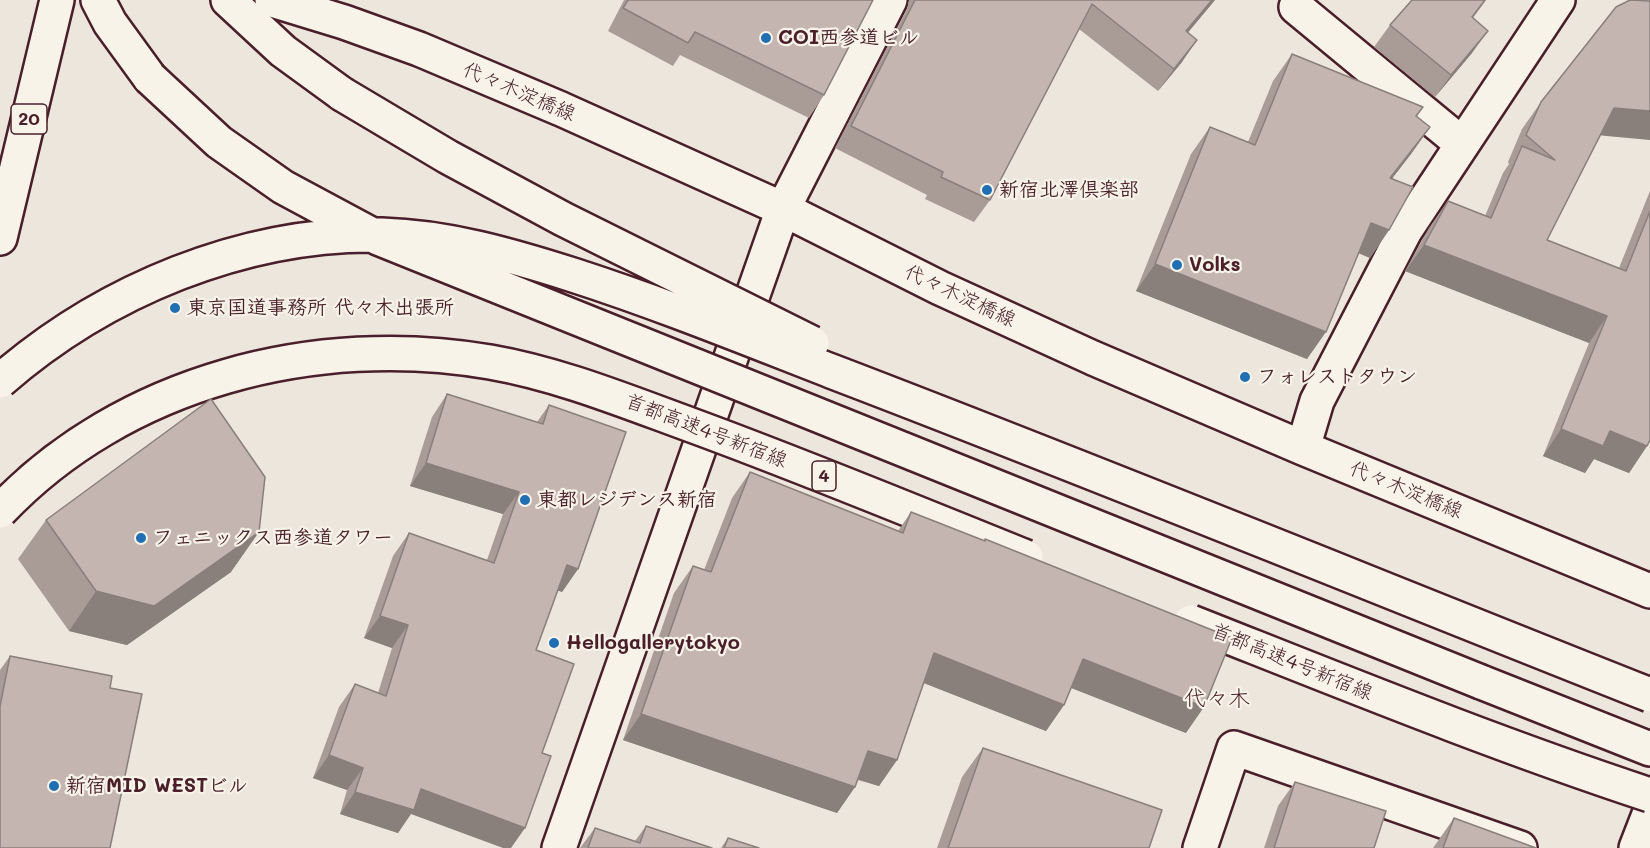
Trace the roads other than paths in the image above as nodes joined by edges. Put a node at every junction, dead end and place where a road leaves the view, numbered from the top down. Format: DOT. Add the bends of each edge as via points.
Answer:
graph roads {
  1 [pos="57,0"];
  2 [pos="98,0"];
  3 [pos="228,0"];
  4 [pos="272,0"];
  5 [pos="890,0"];
  6 [pos="1558,0"];
  7 [pos="1296,7"];
  8 [pos="1462,144"];
  9 [pos="783,209"];
  10 [pos="0,238"];
  11 [pos="0,381"];
  12 [pos="996,434"];
  13 [pos="1303,448"];
  14 [pos="0,511"];
  15 [pos="1050,567"];
  16 [pos="1650,591"];
  17 [pos="1161,610"];
  18 [pos="1650,695"];
  19 [pos="1650,750"];
  20 [pos="1650,795"];
  21 [pos="1650,812"];
  22 [pos="559,848"];
  23 [pos="1200,848"];
  24 [pos="1520,848"];
  25 [pos="1636,848"];
  1 -- 10 [label="main road, 20"];
  2 -- 19 [label="main road, bridge" via="150,78 219,142 283,187 378,238"];
  3 -- 12 [label="main road, bridge" via="283,51 342,94 448,157 563,219"];
  4 -- 9 [label="main road, 代々木淀橋線" via="419,49"];
  5 -- 9 [label="main road"];
  6 -- 8 [label="main road"];
  7 -- 8 [label="main road"];
  8 -- 13 [label="main road" via="1405,231 1317,401"];
  9 -- 13 [label="main road, 代々木淀橋線" via="951,293"];
  9 -- 22 [label="main road"];
  11 -- 12 [label="main road, bridge" via="54,339 109,304 154,282 204,264 296,240 379,235 455,242 545,266 633,295"];
  12 -- 18 [label="main road, bridge"];
  13 -- 16 [label="main road, 代々木淀橋線"];
  14 -- 15 [label="main road, 首都高速4号新宿線 / 4, bridge" via="72,450 149,405 190,387 266,366 394,353 490,362 609,395"];
  17 -- 20 [label="main road, 首都高速4号新宿線, bridge" via="1459,728"];
  21 -- 25 [label="main road"];
  23 -- 24 [label="main road" via="1234,748"];
}
